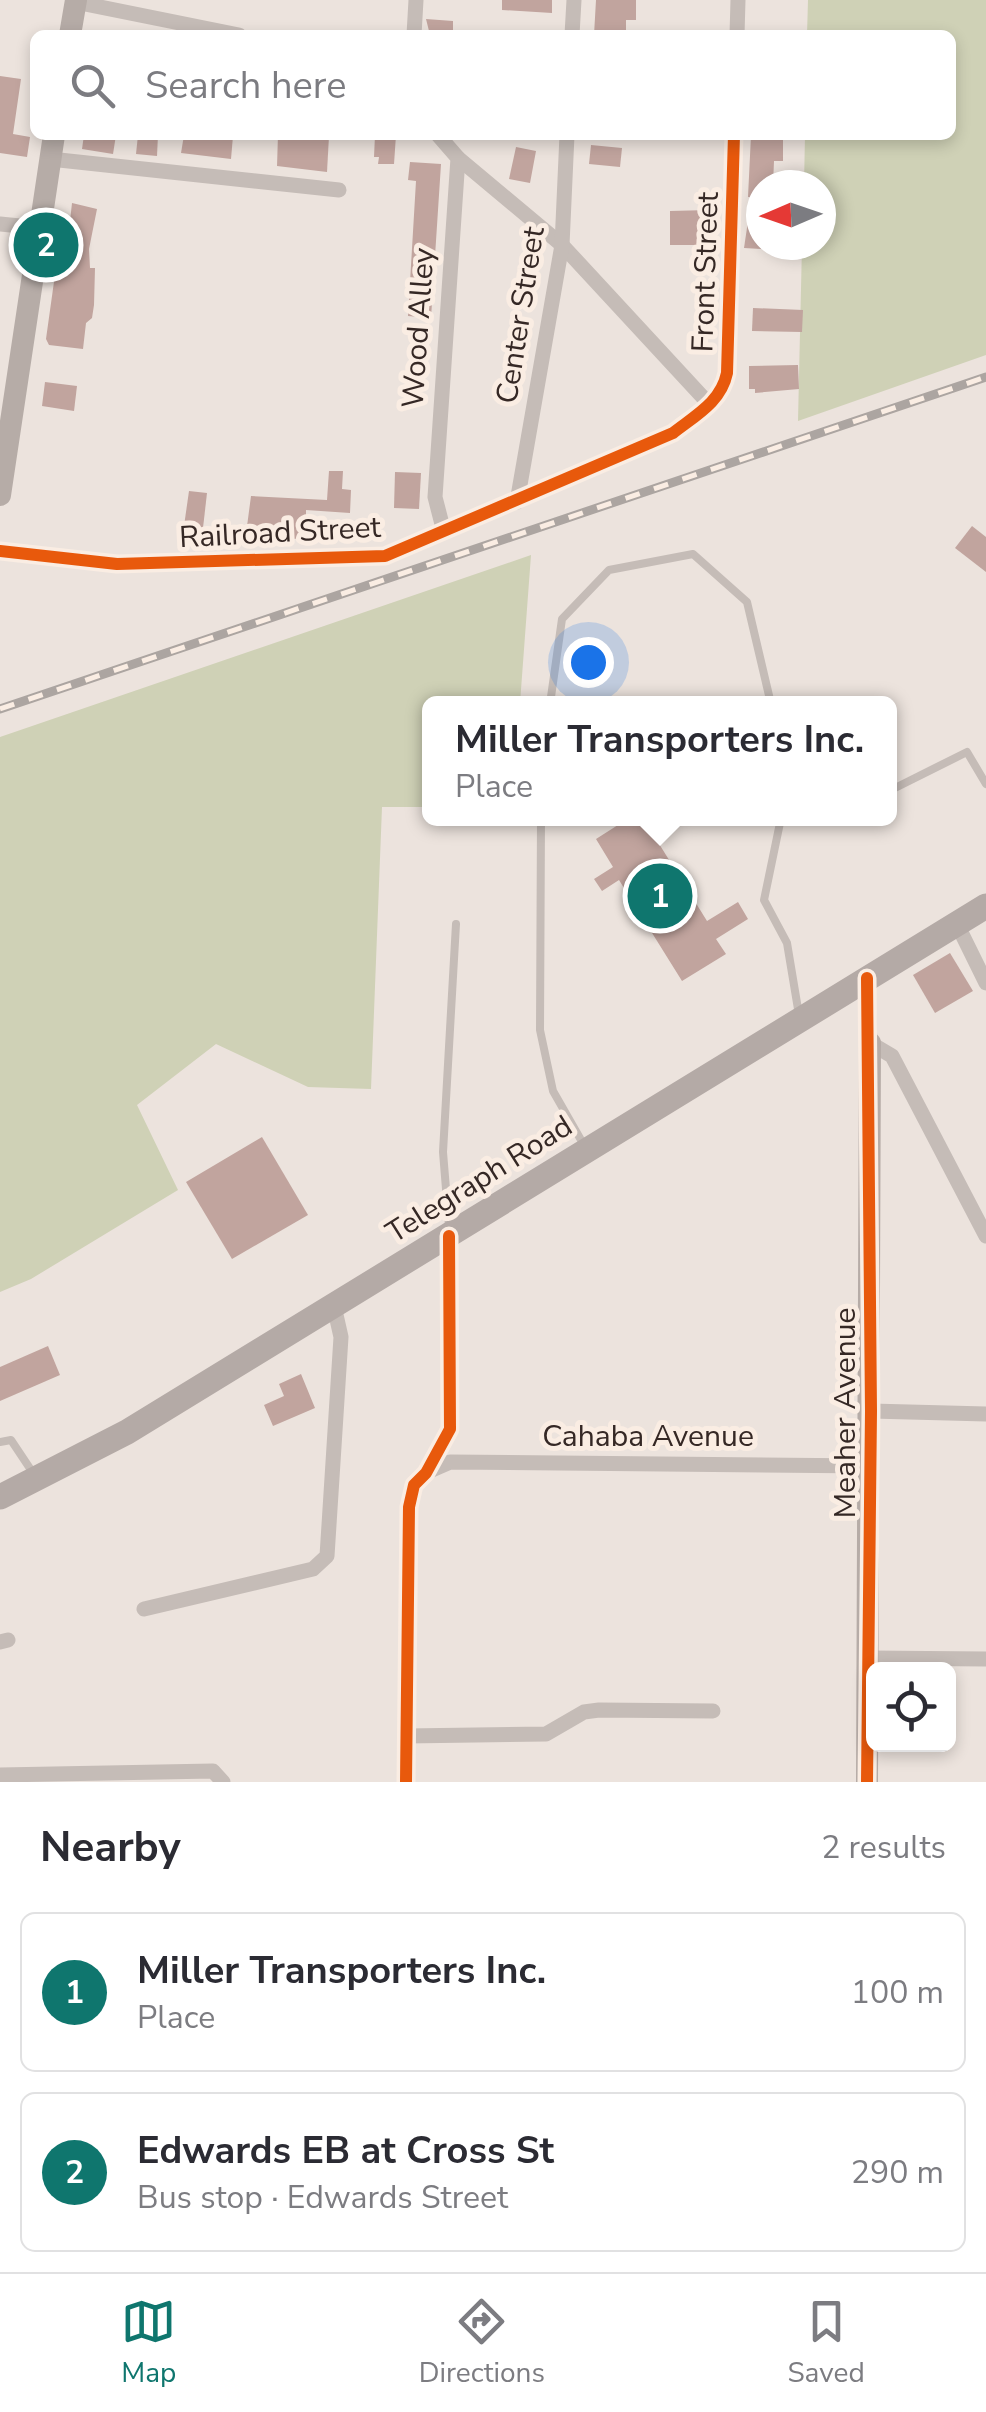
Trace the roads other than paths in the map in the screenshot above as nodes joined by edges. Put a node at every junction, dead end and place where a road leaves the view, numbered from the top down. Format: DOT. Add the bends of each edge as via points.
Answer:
graph roads {
  1 [pos="416,0"];
  2 [pos="574,0"];
  3 [pos="738,0"];
  4 [pos="76,1"];
  5 [pos="71,30"];
  6 [pos="215,30"];
  7 [pos="414,30"];
  8 [pos="572,30"];
  9 [pos="737,30"];
  10 [pos="53,140"];
  11 [pos="442,140"];
  12 [pos="567,140"];
  13 [pos="734,140"];
  14 [pos="458,158"];
  15 [pos="50,159"];
  16 [pos="339,190"];
  17 [pos="0,224"];
  18 [pos="40,228"];
  19 [pos="562,245"];
  20 [pos="710,404"];
  21 [pos="0,495"];
  22 [pos="516,502"];
  23 [pos="444,532"];
  24 [pos="0,551"];
  25 [pos="551,696"];
  26 [pos="770,696"];
  27 [pos="986,784"];
  28 [pos="897,787"];
  29 [pos="541,826"];
  30 [pos="779,826"];
  31 [pos="986,906"];
  32 [pos="956,922"];
  33 [pos="456,924"];
  34 [pos="867,978"];
  35 [pos="986,983"];
  36 [pos="800,1019"];
  37 [pos="870,1044"];
  38 [pos="588,1150"];
  39 [pos="449,1236"];
  40 [pos="986,1236"];
  41 [pos="334,1306"];
  42 [pos="872,1411"];
  43 [pos="986,1414"];
  44 [pos="450,1428"];
  45 [pos="0,1442"];
  46 [pos="450,1462"];
  47 [pos="871,1466"];
  48 [pos="426,1472"];
  49 [pos="38,1481"];
  50 [pos="0,1497"];
  51 [pos="144,1609"];
  52 [pos="869,1658"];
  53 [pos="986,1659"];
  54 [pos="713,1711"];
  55 [pos="406,1736"];
  56 [pos="0,1775"];
  57 [pos="223,1781"];
  58 [pos="406,1782"];
  59 [pos="867,1782"];
  1 -- 7 [label="street"];
  2 -- 8 [label="street"];
  3 -- 9 [label="street"];
  4 -- 5 [label="street"];
  4 -- 6 [label="street"];
  10 -- 15 [label="street"];
  11 -- 14 [label="street"];
  12 -- 19 [label="street, Center Street"];
  13 -- 20 [label="street, Front Street" via="728,372 724,390"];
  14 -- 19 [label="street"];
  14 -- 23 [label="street, Wood Alley" via="435,497"];
  15 -- 16 [label="street"];
  15 -- 18 [label="street"];
  17 -- 18 [label="street"];
  18 -- 21 [label="street"];
  19 -- 20 [label="street"];
  19 -- 22 [label="street, Center Street"];
  20 -- 22 [label="street, Railroad Street" via="673,433"];
  22 -- 23 [label="street, Railroad Street"];
  23 -- 24 [label="street, Railroad Street" via="385,556 354,560 117,564"];
  25 -- 26 [label="lane" via="562,619 609,570 693,554 747,602"];
  27 -- 28 [label="lane" via="967,752"];
  29 -- 38 [label="lane" via="540,1030 553,1091"];
  30 -- 36 [label="lane" via="764,900 787,943"];
  31 -- 32 [label="main road, Telegraph Road"];
  32 -- 34 [label="main road, Telegraph Road"];
  32 -- 35 [label="street"];
  33 -- 39 [label="lane" via="443,1152"];
  34 -- 36 [label="main road, Telegraph Road"];
  34 -- 37 [label="street"];
  36 -- 38 [label="main road, Telegraph Road"];
  37 -- 40 [label="street" via="892,1056"];
  37 -- 42 [label="street, Meaher Avenue"];
  38 -- 39 [label="main road, Telegraph Road"];
  39 -- 41 [label="main road, Telegraph Road"];
  39 -- 44 [label="street"];
  41 -- 49 [label="main road, Telegraph Road"];
  41 -- 51 [label="street" via="341,1337 327,1556 313,1569"];
  42 -- 43 [label="street"];
  42 -- 47 [label="street, Meaher Avenue"];
  44 -- 46 [label="street"];
  44 -- 48 [label="street"];
  45 -- 49 [label="lane" via="11,1440"];
  46 -- 47 [label="street, Cahaba Avenue"];
  46 -- 48 [label="street, Cahaba Avenue"];
  47 -- 52 [label="street, Meaher Avenue"];
  48 -- 55 [label="street" via="414,1485 409,1507"];
  49 -- 50 [label="main road, Telegraph Road"];
  52 -- 53 [label="street"];
  52 -- 59 [label="street, Meaher Avenue"];
  54 -- 55 [label="street" via="599,1710 546,1734"];
  55 -- 58 [label="street"];
  56 -- 57 [label="street" via="213,1771"];
}
